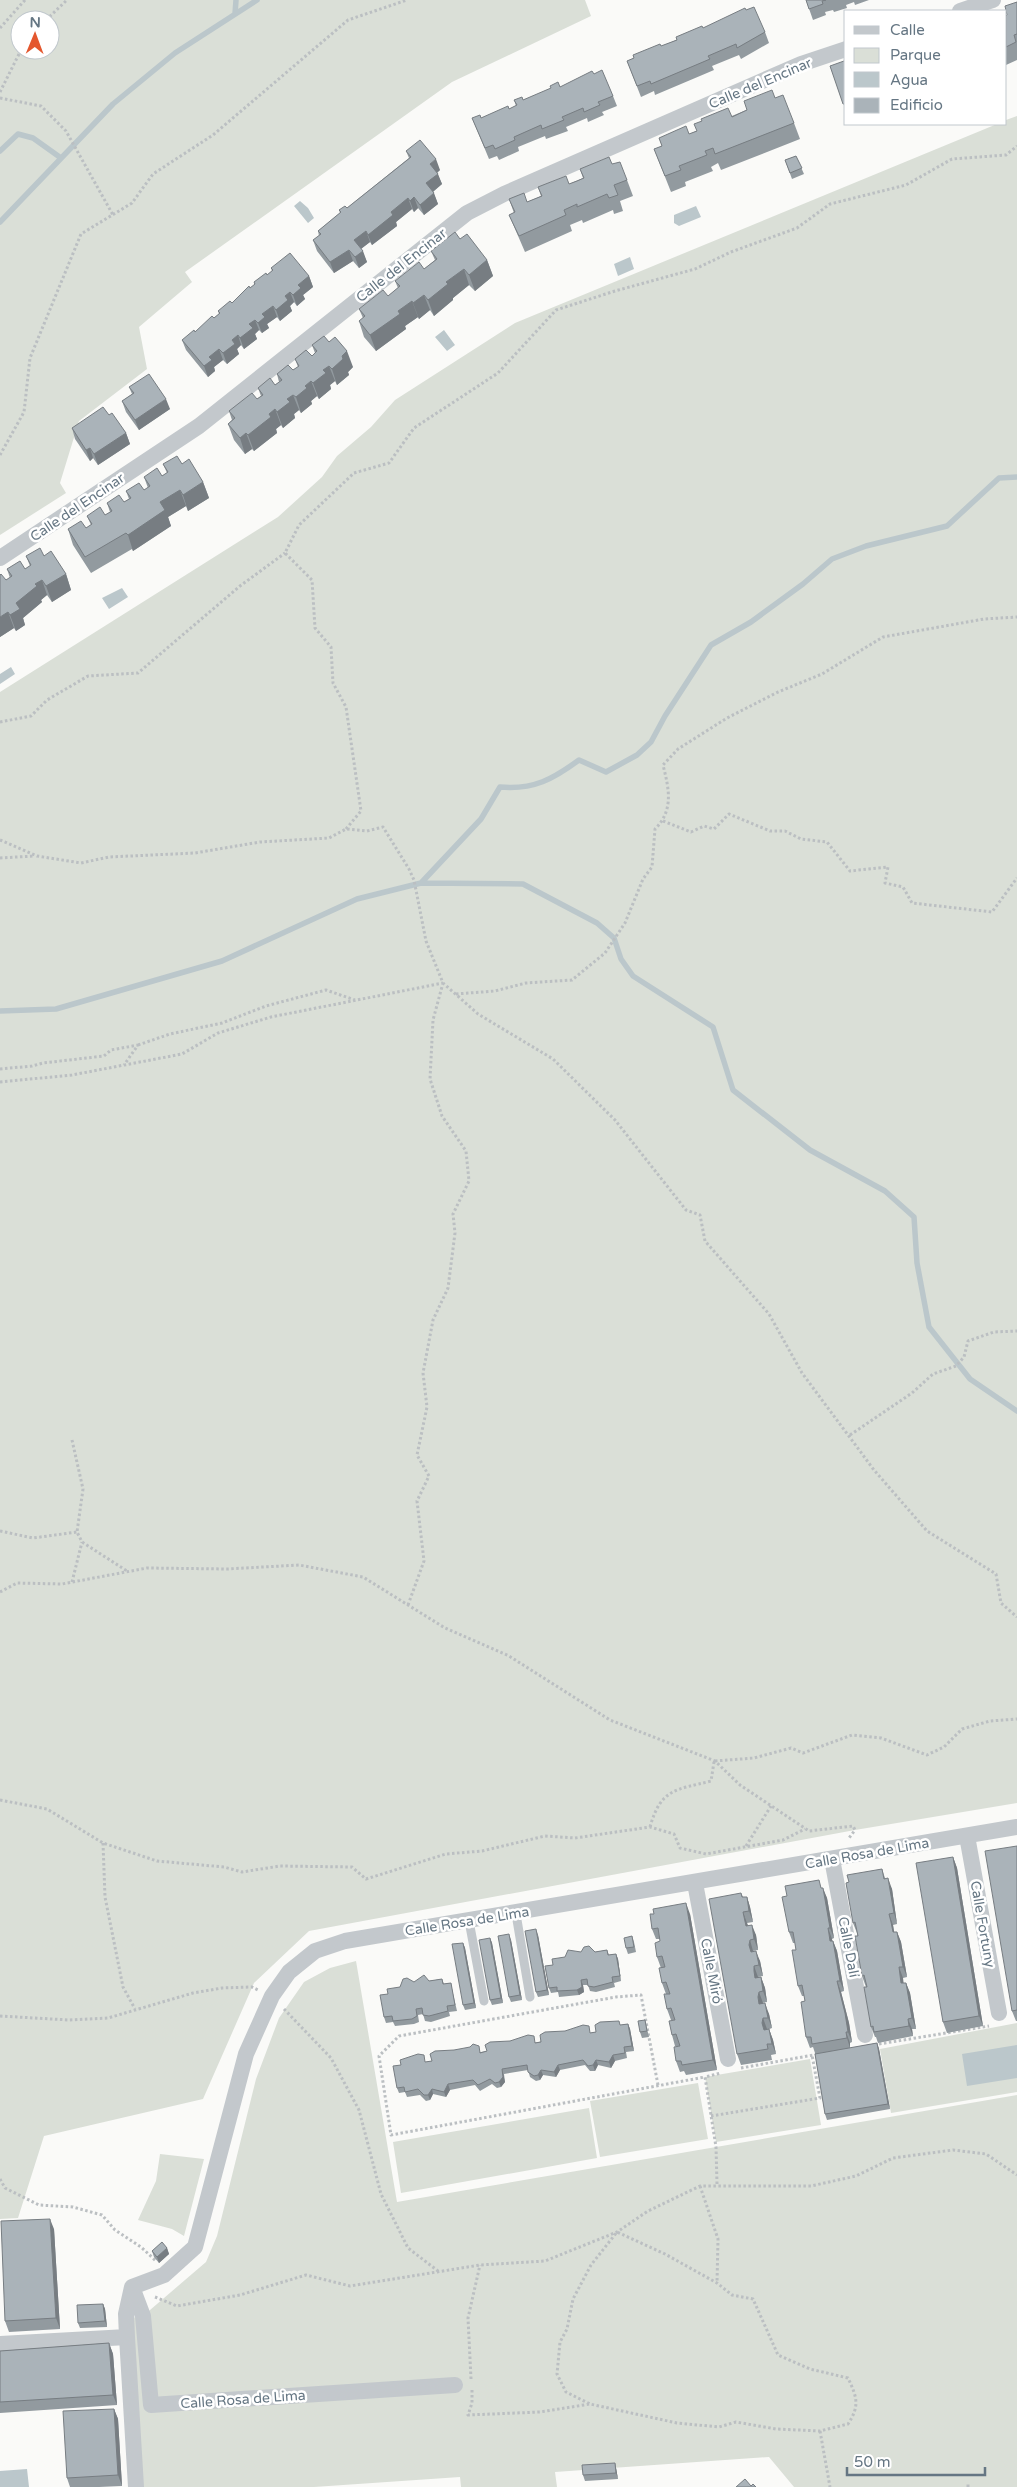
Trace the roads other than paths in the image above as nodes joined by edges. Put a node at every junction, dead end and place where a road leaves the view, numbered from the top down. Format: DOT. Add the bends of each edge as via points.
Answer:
graph roads {
  1 [pos="994,0"];
  2 [pos="963,10"];
  3 [pos="844,50"];
  4 [pos="0,558"];
  5 [pos="1017,1827"];
  6 [pos="967,1836"];
  7 [pos="832,1859"];
  8 [pos="695,1883"];
  9 [pos="516,1914"];
  10 [pos="469,1921"];
  11 [pos="530,1997"];
  12 [pos="484,2001"];
  13 [pos="999,2013"];
  14 [pos="870,2040"];
  15 [pos="727,2067"];
  16 [pos="132,2288"];
  17 [pos="127,2337"];
  18 [pos="0,2344"];
  19 [pos="455,2385"];
  20 [pos="136,2487"];
  1 -- 2 [label="street"];
  3 -- 4 [label="street, Calle del Encinar" via="801,64 504,194 468,213 199,426"];
  5 -- 6 [label="street, Calle Rosa de Lima"];
  6 -- 7 [label="street, Calle Rosa de Lima"];
  6 -- 13 [label="street, Calle Fortuny"];
  7 -- 8 [label="street, Calle Rosa de Lima"];
  7 -- 14 [label="street, Calle Dalí"];
  8 -- 9 [label="street, Calle Rosa de Lima"];
  8 -- 15 [label="street, Calle Miró"];
  9 -- 10 [label="street, Calle Rosa de Lima"];
  9 -- 11 [label="lane"];
  10 -- 12 [label="lane"];
  10 -- 16 [label="street, Calle Rosa de Lima" via="345,1941 315,1951 289,1972 272,1996 246,2054 195,2248 167,2272"];
  16 -- 17 [label="street" via="126,2314"];
  16 -- 19 [label="street, Calle Rosa de Lima" via="143,2316 151,2405"];
  17 -- 18 [label="street"];
  17 -- 20 [label="street"];
}
